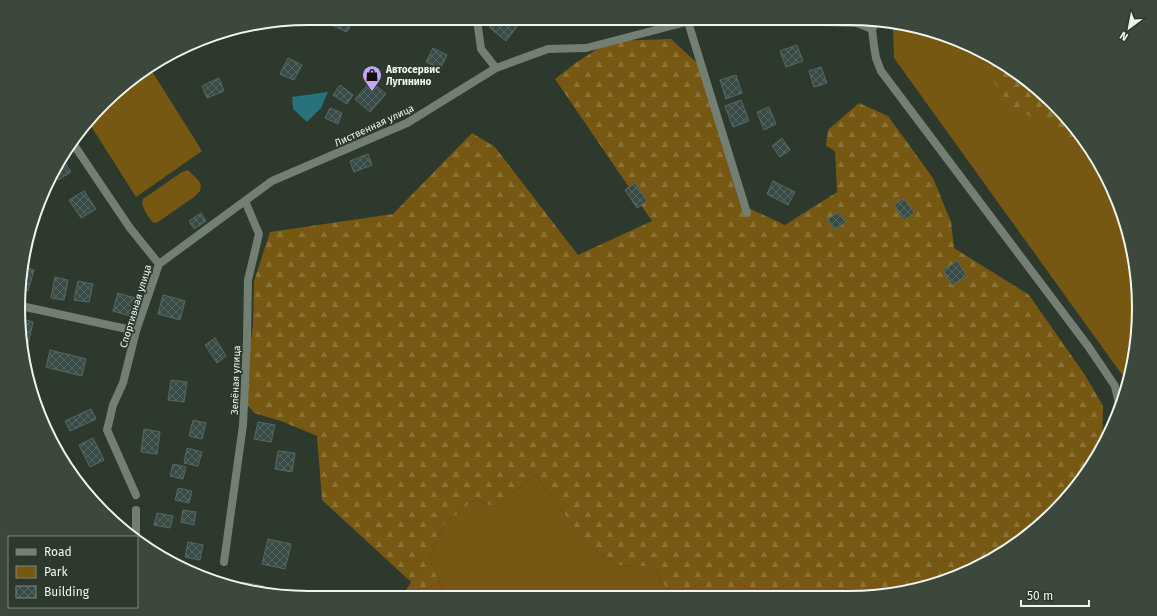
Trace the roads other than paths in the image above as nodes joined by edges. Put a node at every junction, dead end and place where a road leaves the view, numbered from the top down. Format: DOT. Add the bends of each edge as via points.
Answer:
graph roads {
  1 [pos="478,25"];
  2 [pos="676,25"];
  3 [pos="689,25"];
  4 [pos="864,26"];
  5 [pos="873,26"];
  6 [pos="872,29"];
  7 [pos="496,68"];
  8 [pos="76,147"];
  9 [pos="245,201"];
  10 [pos="747,213"];
  11 [pos="159,264"];
  12 [pos="25,307"];
  13 [pos="136,331"];
  14 [pos="1117,397"];
  15 [pos="136,495"];
  16 [pos="136,510"];
  17 [pos="136,533"];
  18 [pos="224,562"];
  1 -- 7 [label="street" via="481,49"];
  2 -- 7 [label="street, Лиственная улица" via="586,48 548,49"];
  3 -- 10 [label="street"];
  4 -- 6 [label="street, Лиственная улица"];
  5 -- 6 [label="street"];
  6 -- 14 [label="street" via="876,58 881,71 1088,346 1115,386"];
  7 -- 9 [label="street, Лиственная улица" via="407,123 272,181"];
  8 -- 11 [label="street, Спортивная улица" via="130,228"];
  9 -- 11 [label="street, Лиственная улица"];
  9 -- 18 [label="street, Зелёная улица" via="259,234 248,280 243,426"];
  11 -- 13 [label="street, Спортивная улица"];
  12 -- 13 [label="street"];
  13 -- 15 [label="street, Спортивная улица" via="123,383 113,405 107,430"];
  16 -- 17 [label="street"];
}
